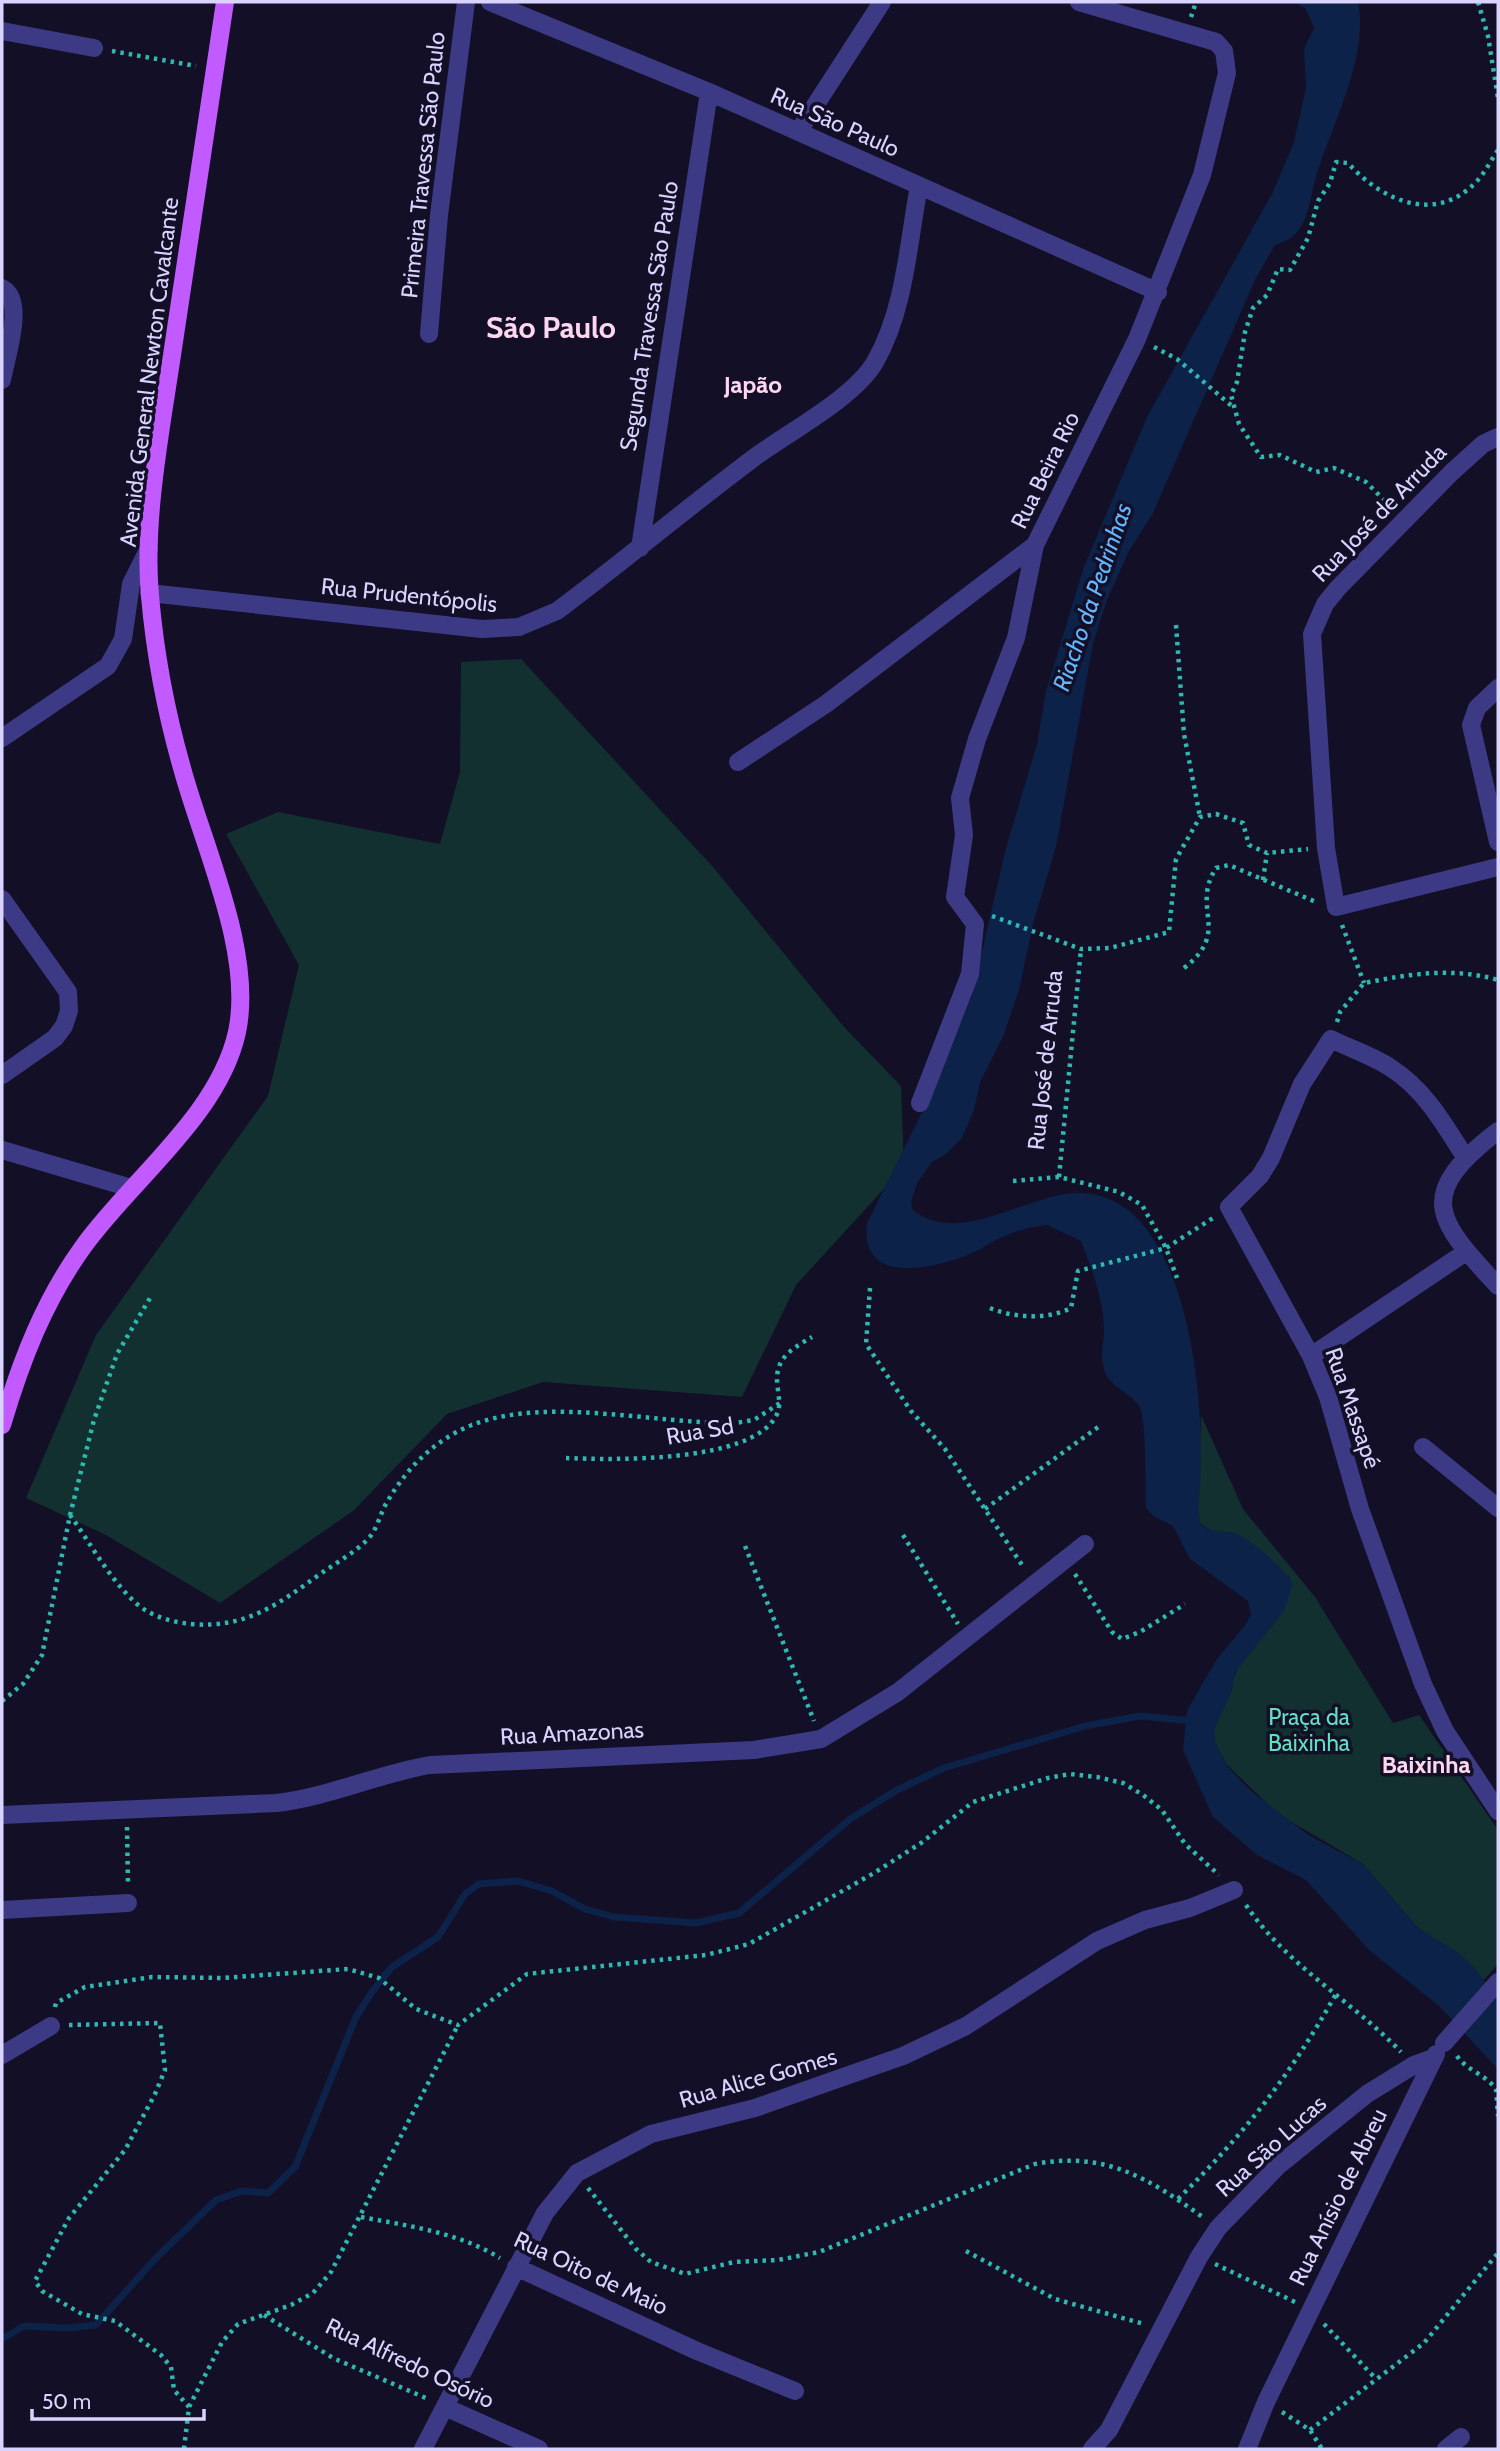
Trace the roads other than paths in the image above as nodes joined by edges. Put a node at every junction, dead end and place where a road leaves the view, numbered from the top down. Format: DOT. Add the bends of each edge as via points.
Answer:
graph roads {
  1 [pos="225,2"];
  2 [pos="466,2"];
  3 [pos="490,2"];
  4 [pos="882,2"];
  5 [pos="1079,2"];
  6 [pos="2,31"];
  7 [pos="94,48"];
  8 [pos="709,92"];
  9 [pos="797,132"];
  10 [pos="919,186"];
  11 [pos="2,288"];
  12 [pos="1158,292"];
  13 [pos="429,334"];
  14 [pos="2,380"];
  15 [pos="1498,437"];
  16 [pos="1035,545"];
  17 [pos="149,548"];
  18 [pos="640,548"];
  19 [pos="149,593"];
  20 [pos="1498,688"];
  21 [pos="2,738"];
  22 [pos="738,762"];
  23 [pos="1498,842"];
  24 [pos="1498,867"];
  25 [pos="2,899"];
  26 [pos="2,1075"];
  27 [pos="920,1103"];
  28 [pos="1498,1131"];
  29 [pos="2,1150"];
  30 [pos="1465,1157"];
  31 [pos="131,1188"];
  32 [pos="1466,1252"];
  33 [pos="1498,1286"];
  34 [pos="1311,1356"];
  35 [pos="2,1425"];
  36 [pos="1423,1447"];
  37 [pos="1498,1508"];
  38 [pos="1085,1544"];
  39 [pos="1498,1811"];
  40 [pos="2,1815"];
  41 [pos="1234,1890"];
  42 [pos="128,1903"];
  43 [pos="2,1910"];
  44 [pos="1498,1982"];
  45 [pos="51,2025"];
  46 [pos="2,2055"];
  47 [pos="1433,2058"];
  48 [pos="516,2267"];
  49 [pos="795,2390"];
  50 [pos="445,2407"];
  51 [pos="1461,2437"];
  52 [pos="424,2449"];
  53 [pos="539,2449"];
  54 [pos="1092,2449"];
  55 [pos="1247,2449"];
  56 [pos="1446,2449"];
  1 -- 17 [label="main road, Avenida General Newton Cavalcante" via="161,434"];
  2 -- 13 [label="street, Primeira Travessa São Paulo"];
  3 -- 8 [label="street, Rua São Paulo"];
  4 -- 9 [label="street"];
  5 -- 12 [label="street, Rua Beira Rio" via="1216,42 1228,62 1202,175"];
  6 -- 7 [label="street"];
  8 -- 9 [label="street, Rua São Paulo"];
  8 -- 18 [label="street, Segunda Travessa São Paulo"];
  9 -- 10 [label="street, Rua São Paulo"];
  10 -- 12 [label="street, Rua São Paulo"];
  10 -- 18 [label="street, Rua Prudentópolis" via="899,294 875,363 857,385 755,456"];
  11 -- 14 [label="street" via="12,295 15,307"];
  12 -- 16 [label="street, Rua Beira Rio"];
  15 -- 24 [label="street, Rua José de Arruda" via="1469,456 1338,588 1312,634 1326,848 1336,907"];
  16 -- 22 [label="street" via="826,704"];
  16 -- 27 [label="street, Rua Beira Rio" via="1016,638 960,798 964,835 955,897 975,924 970,974"];
  17 -- 19 [label="main road, Avenida General Newton Cavalcante"];
  17 -- 21 [label="street" via="131,584 123,639 108,666"];
  18 -- 19 [label="street, Rua Prudentópolis" via="557,611 534,623 500,630"];
  19 -- 31 [label="main road, Avenida General Newton Cavalcante" via="161,677 181,765 237,952 241,995 236,1035 220,1076 190,1123"];
  20 -- 23 [label="street" via="1477,708 1471,725"];
  25 -- 26 [label="street" via="68,992 69,1011 55,1038"];
  28 -- 30 [label="street"];
  29 -- 31 [label="street"];
  30 -- 32 [label="street" via="1452,1174 1442,1204 1446,1222"];
  30 -- 34 [label="street, Rua Massapé" via="1436,1112 1408,1081 1390,1067 1331,1039 1302,1084 1272,1158 1229,1207"];
  31 -- 35 [label="main road, Avenida General Newton Cavalcante" via="84,1246 53,1295 30,1339"];
  32 -- 33 [label="street"];
  32 -- 34 [label="street"];
  34 -- 39 [label="street, Rua Massapé" via="1423,1684 1445,1731"];
  36 -- 37 [label="street"];
  38 -- 40 [label="street, Rua Amazonas" via="898,1692 821,1739 754,1750 430,1765 394,1771 308,1799"];
  41 -- 48 [label="street, Rua Alice Gomes" via="1097,1941 966,2026 903,2056 755,2108 651,2134 577,2173 545,2213"];
  42 -- 43 [label="street"];
  44 -- 47 [label="street, Rua Anísio de Abreu, bridge" via="1450,2048"];
  45 -- 46 [label="street"];
  47 -- 54 [label="street, Rua São Lucas" via="1367,2094 1278,2166 1218,2228 1116,2416"];
  47 -- 55 [label="street, Rua Anísio de Abreu"];
  48 -- 49 [label="street, Rua Oito de Maio" via="697,2351"];
  48 -- 50 [label="street, Rua Alice Gomes"];
  50 -- 52 [label="street, Rua Alice Gomes"];
  50 -- 53 [label="street, Rua Alfredo Osório"];
  51 -- 56 [label="street"];
}
